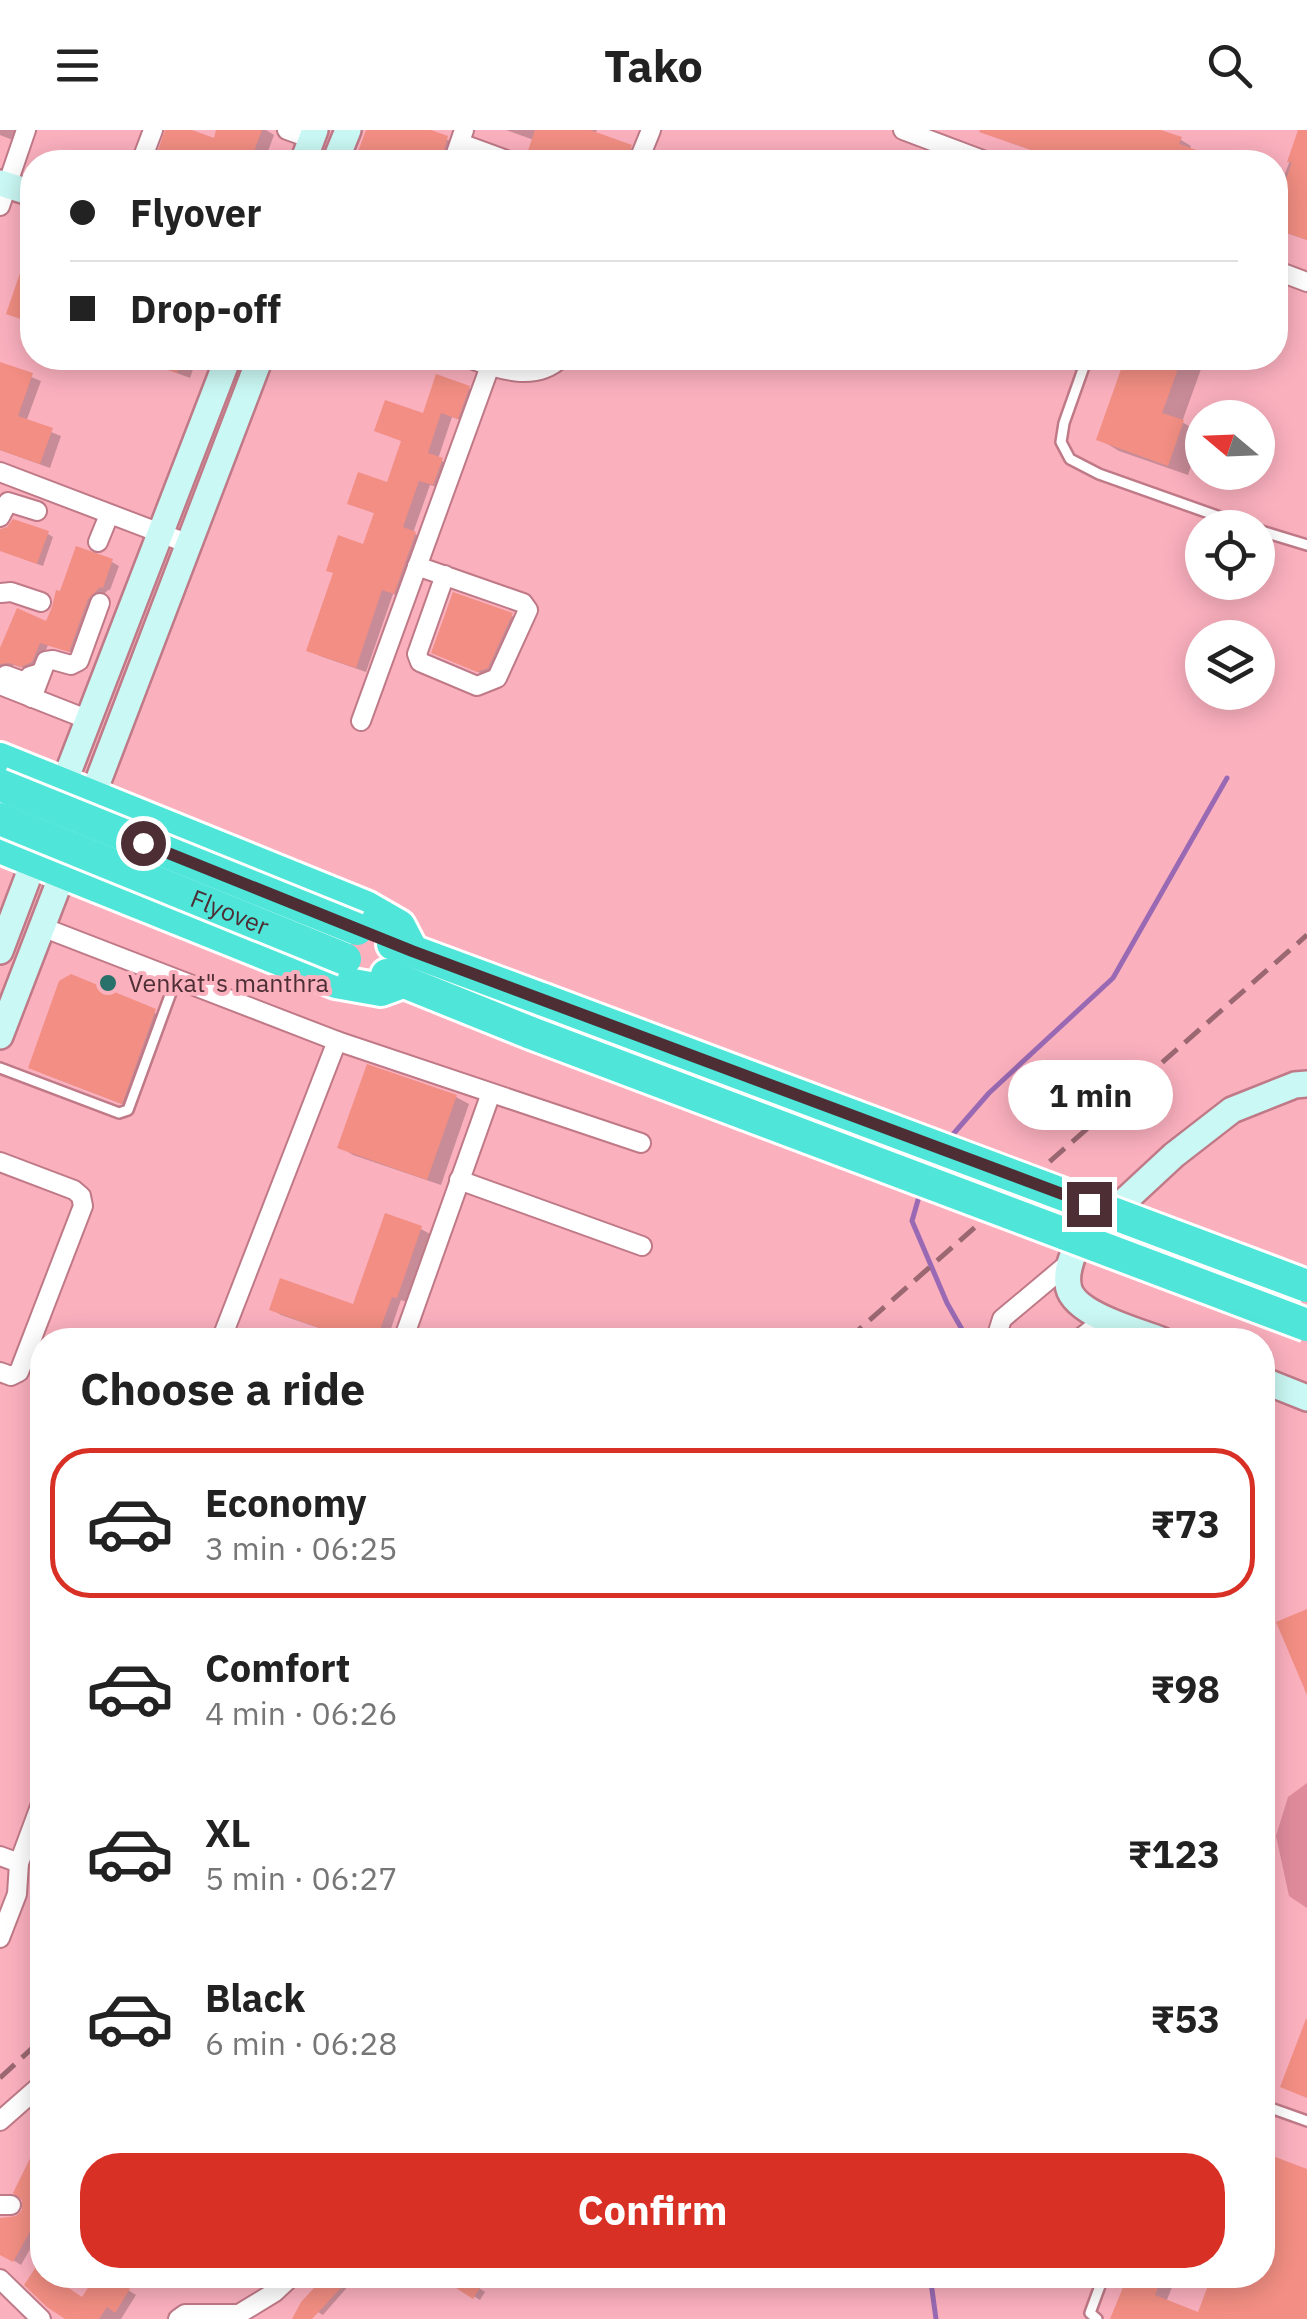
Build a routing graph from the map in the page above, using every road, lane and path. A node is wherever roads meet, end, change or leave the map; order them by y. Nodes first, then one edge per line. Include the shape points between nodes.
1 (26, 130) edge
2 (904, 130) edge
3 (462, 136) edge
4 (489, 150) edge
5 (956, 150) edge
6 (2, 191) edge
7 (223, 370) edge
8 (255, 370) edge
9 (489, 370) edge
10 (512, 370) edge
11 (540, 370) edge
12 (1084, 370) edge
13 (0, 472) edge
14 (37, 510) dead end
15 (1201, 510) edge
16 (109, 515) junction
17 (0, 517) edge
18 (160, 532) junction
19 (1275, 536) edge
20 (98, 542) dead end
21 (189, 544) junction
22 (1307, 546) edge
23 (418, 566) junction
24 (446, 575) junction
25 (0, 594) edge
26 (41, 602) dead end
27 (100, 602) dead end
28 (40, 674) junction
29 (3, 680) edge
30 (32, 698) junction
31 (89, 720) junction
32 (361, 721) dead end
33 (0, 759) edge
34 (0, 786) edge
35 (78, 790) junction
36 (0, 819) edge
37 (0, 847) edge
38 (49, 866) junction
39 (6, 914) edge
40 (42, 927) junction
41 (351, 944) junction
42 (0, 950) edge
43 (408, 966) junction
44 (176, 979) junction
45 (0, 1036) edge
46 (336, 1041) junction
47 (0, 1068) edge
48 (1307, 1084) edge
49 (491, 1093) junction
50 (641, 1143) dead end
51 (0, 1162) edge
52 (459, 1180) junction
53 (642, 1246) dead end
54 (1070, 1262) junction
55 (1307, 1286) edge
56 (1106, 1318) junction
57 (1307, 1325) edge
58 (36, 1328) edge
59 (226, 1328) edge
60 (407, 1328) edge
61 (1000, 1328) edge
62 (1093, 1328) edge
63 (1131, 1328) edge
64 (30, 1343) edge
65 (0, 1372) edge
66 (1275, 1385) edge
67 (1307, 1398) edge
68 (30, 1832) edge
69 (0, 1856) edge
70 (18, 1863) junction
71 (0, 1938) edge
72 (30, 2094) edge
73 (1275, 2110) edge
74 (0, 2120) edge
75 (1307, 2121) edge
76 (0, 2279) edge
77 (279, 2288) edge
78 (1099, 2288) edge
79 (42, 2319) edge
80 (178, 2319) edge
81 (1097, 2319) edge

1 - 6 street
2 - 5 street
3 - 4 street
7 - 18 main road
8 - 21 main road
9 - 23 street
10 - 11 street
12 - 15 lane via 1061,442 1070,459
13 - 16 street
14 - 17 street via 8,502
16 - 18 street
16 - 20 street
18 - 21 street
18 - 31 main road
19 - 22 lane
21 - 35 main road
23 - 24 street
23 - 32 street
24 - 24 street via 528,610 497,678 477,686 420,662 417,654
25 - 26 street
27 - 28 street via 78,661 46,661
28 - 29 street via 25,682
28 - 30 street
29 - 30 street
30 - 31 street
31 - 35 main road
33 - 35 highway
34 - 41 highway, Flyover, bridge
35 - 38 main road
35 - 43 highway via 366,907 399,926
36 - 41 highway, Flyover, bridge
37 - 38 highway
38 - 39 main road
38 - 40 main road
38 - 43 highway via 336,982 382,990
39 - 40 main road
39 - 42 main road
40 - 44 street
40 - 45 main road
41 - 43 highway, Flyover
43 - 55 highway, bridge via 544,1000
43 - 57 highway, bridge via 531,1033
44 - 46 street
44 - 47 lane via 128,1110 119,1113
46 - 49 street
46 - 59 street
48 - 54 main road via 1232,1110 1078,1245
49 - 50 street
49 - 52 street
51 - 58 street via 81,1196 83,1206
52 - 53 street
52 - 60 street
54 - 56 main road via 1074,1302
54 - 61 street via 1002,1319
56 - 62 street
56 - 63 main road
64 - 65 street via 19,1372
66 - 67 main road
68 - 70 street
69 - 70 street
70 - 71 street via 17,1894
72 - 74 street
73 - 75 lane
76 - 79 street
77 - 80 street via 238,2314
78 - 81 lane via 1090,2314

